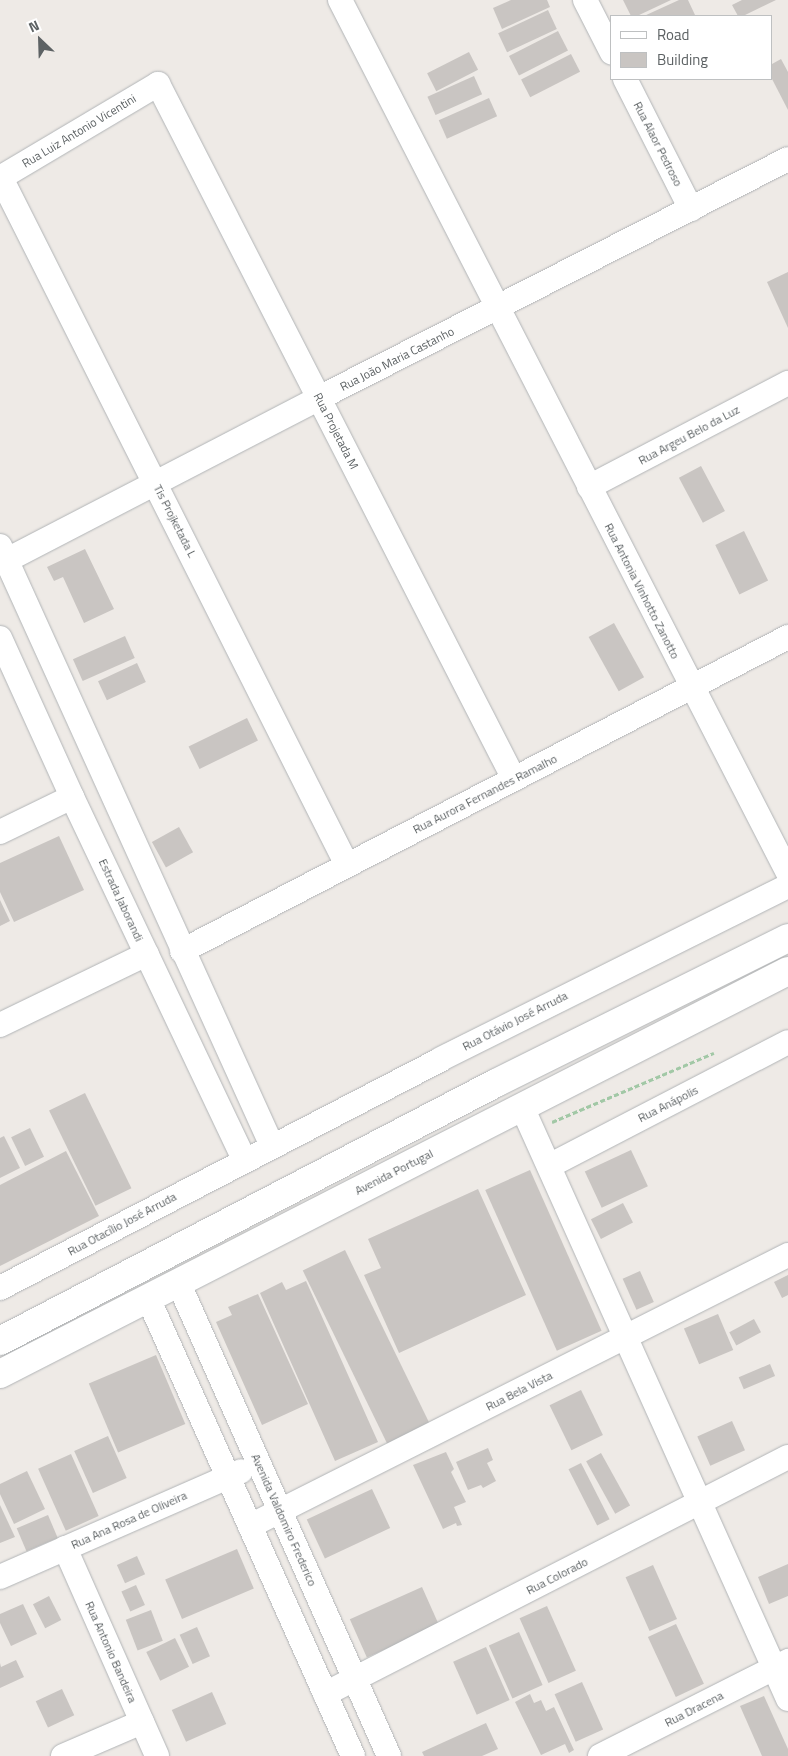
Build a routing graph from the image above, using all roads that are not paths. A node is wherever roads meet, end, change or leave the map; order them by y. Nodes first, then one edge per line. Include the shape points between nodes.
1 (340, 0) edge
2 (585, 0) edge
3 (610, 49) edge
4 (626, 80) edge
5 (158, 84) joint
6 (788, 159) edge
7 (0, 178) edge
8 (691, 209) junction
9 (497, 309) junction
10 (788, 383) edge
11 (319, 398) junction
12 (157, 483) junction
13 (589, 487) junction
14 (3, 553) edge
15 (788, 637) edge
16 (0, 640) edge
17 (692, 686) junction
18 (514, 779) junction
19 (72, 797) junction
20 (0, 832) edge
21 (347, 865) junction
22 (788, 873) edge
23 (788, 886) edge
24 (788, 938) edge
25 (182, 950) junction
26 (146, 954) junction
27 (788, 971) edge
28 (0, 1025) edge
29 (788, 1042) edge
30 (528, 1119) junction
31 (272, 1146) junction
32 (244, 1159) junction
33 (549, 1166) junction
34 (788, 1255) edge
35 (179, 1284) junction
36 (0, 1288) edge
37 (148, 1298) junction
38 (626, 1338) junction
39 (0, 1341) edge
40 (0, 1374) edge
41 (788, 1457) edge
42 (258, 1463) junction
43 (228, 1477) junction
44 (700, 1502) junction
45 (280, 1511) junction
46 (250, 1526) junction
47 (65, 1548) junction
48 (0, 1577) edge
49 (781, 1664) edge
50 (355, 1679) junction
51 (325, 1694) junction
52 (788, 1699) edge
53 (142, 1722) junction
54 (63, 1756) edge
55 (157, 1756) edge
56 (353, 1756) edge
57 (389, 1756) edge
58 (600, 1756) edge

1 - 9 street, Rua Antonia Vinhotto Zanotto
2 - 3 street
4 - 8 street, Rua Alaor Pedroso
5 - 7 street, Rua Luiz Antonio Vicentini
5 - 11 street, Rua Projetada M
6 - 8 street, Rua João Maria Castanho
7 - 12 street, Tis Projketada L
8 - 9 street, Rua João Maria Castanho
9 - 11 street, Rua João Maria Castanho
9 - 13 street, Rua Antonia Vinhotto Zanotto
10 - 13 street, Rua Argeu Belo da Luz
11 - 12 street, Rua João Maria Castanho
11 - 18 street, Rua Projetada M
12 - 14 street, Rua João Maria Castanho
12 - 21 street, Tis Projketada L
13 - 17 street, Rua Antonia Vinhotto Zanotto
14 - 25 street
15 - 17 street, Rua Aurora Fernandes Ramalho
16 - 19 street, Estrada Jaborandi
17 - 18 street, Rua Aurora Fernandes Ramalho
17 - 22 street, Rua Antonia Vinhotto Zanotto
18 - 21 street, Rua Aurora Fernandes Ramalho
19 - 20 street
19 - 26 street, Estrada Jaborandi
21 - 25 street, Rua Aurora Fernandes Ramalho
23 - 31 street, Rua Otávio José Arruda
24 - 39 main road via 488,1087
25 - 31 street
26 - 28 street
26 - 32 street, Estrada Jaborandi
27 - 30 main road, Avenida Portugal
29 - 33 street, Rua Anápolis
30 - 33 street
30 - 35 main road, Avenida Portugal
31 - 32 street, Rua Otávio José Arruda
32 - 36 street, Rua Otacílio José Arruda
33 - 38 street
34 - 38 street, Rua Bela Vista
35 - 37 main road, Avenida Portugal
35 - 42 street, Avenida Valdomiro Frederico
37 - 40 main road, Avenida Portugal
37 - 43 street
38 - 44 street
38 - 45 street, Rua Bela Vista
41 - 44 street, Rua Colorado
42 - 43 street, Rua Ana Rosa de Oliveira
42 - 45 street, Avenida Valdomiro Frederico
43 - 46 street
43 - 47 street, Rua Ana Rosa de Oliveira
44 - 49 street
44 - 50 street, Rua Colorado
45 - 46 street, Rua Bela Vista
45 - 50 street, Avenida Valdomiro Frederico
46 - 51 street
47 - 48 street, Rua Ana Rosa de Oliveira
47 - 53 street, Rua Antonio Bandeira
49 - 52 street
49 - 58 street, Rua Dracena
50 - 51 street, Rua Colorado
50 - 57 street, Avenida Valdomiro Frederico
51 - 56 street
53 - 54 street
53 - 55 street, Rua Antonio Bandeira

